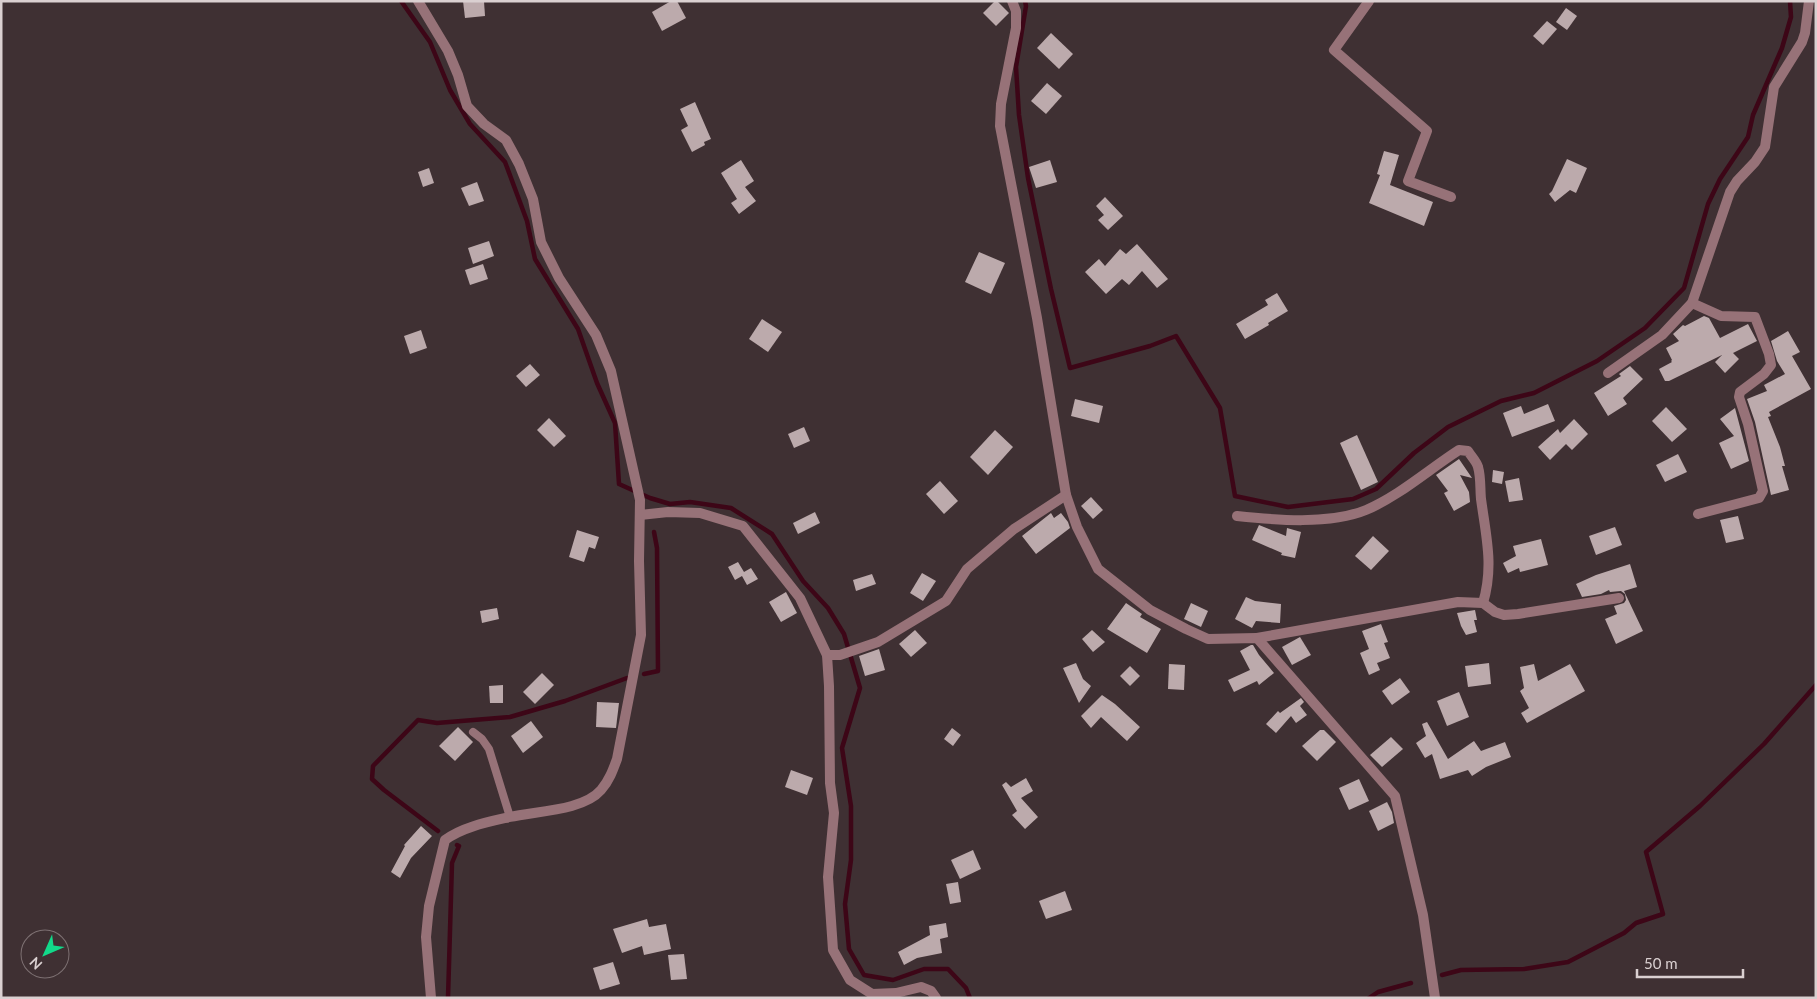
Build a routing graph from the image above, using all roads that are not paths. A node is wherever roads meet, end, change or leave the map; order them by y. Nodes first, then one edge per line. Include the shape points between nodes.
1 (418, 1) edge
2 (1012, 1) edge
3 (1369, 1) edge
4 (1809, 1) edge
5 (1451, 197) dead end
6 (1692, 304) junction
7 (1608, 373) dead end
8 (1066, 495) junction
9 (1698, 514) dead end
10 (640, 515) junction
11 (1237, 516) dead end
12 (1619, 598) dead end
13 (1483, 603) junction
14 (1257, 638) junction
15 (827, 655) junction
16 (473, 732) dead end
17 (510, 817) junction
18 (431, 998) edge
19 (936, 998) edge
20 (1435, 998) edge

1 - 10 street via 448,51 467,106 506,140 519,164 533,199 542,242 559,278 596,335 610,371 635,476
2 - 8 street via 1016,28 1001,104 1000,126 1037,318
3 - 5 street via 1334,50 1427,131 1408,181
4 - 6 street via 1802,42 1774,87 1765,147 1730,192
6 - 7 street via 1662,335
6 - 9 street via 1721,316 1755,317 1771,365 1740,392 1739,398 1764,491 1759,498
8 - 14 street via 1098,569 1150,610 1208,639
8 - 15 street via 1014,529 967,570 946,601 878,642 840,655
10 - 15 street via 700,513 743,526 800,598
10 - 17 street via 641,635 617,759 610,776 600,791 584,801
11 - 13 street via 1276,520 1338,518 1366,510 1459,450 1468,451 1478,466 1487,534 1490,570
12 - 13 street via 1504,615
13 - 14 street via 1458,602
14 - 20 street via 1395,796 1423,915
15 - 19 street via 830,783 834,814 828,877 832,950 850,980 872,994 921,987 931,990
16 - 17 lane via 489,748
17 - 18 street via 455,832 445,840 428,914 426,937

